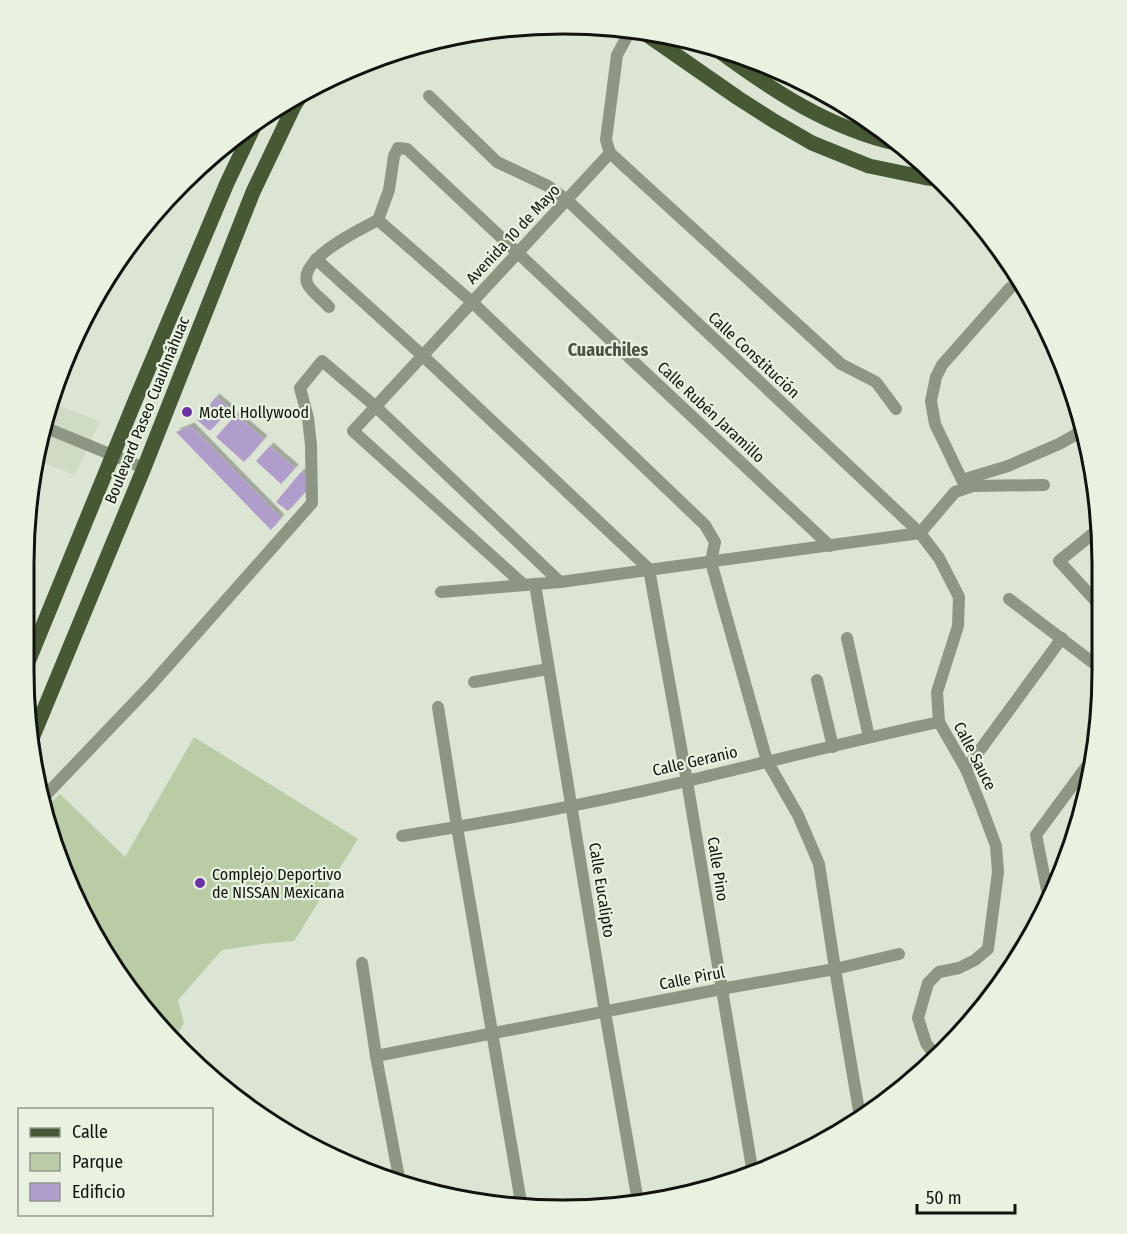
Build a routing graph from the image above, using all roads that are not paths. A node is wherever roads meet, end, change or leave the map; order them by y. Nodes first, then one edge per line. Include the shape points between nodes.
1 (626, 38) edge
2 (660, 44) edge
3 (740, 65) edge
4 (429, 96) dead end
5 (292, 109) edge
6 (248, 139) edge
7 (878, 139) edge
8 (610, 153) junction
9 (925, 178) edge
10 (567, 200) junction
11 (378, 220) junction
12 (518, 253) junction
13 (316, 259) junction
14 (1010, 288) dead end
15 (472, 302) junction
16 (329, 307) dead end
17 (423, 356) junction
18 (375, 406) junction
19 (896, 409) dead end
20 (52, 430) edge
21 (1076, 434) edge
22 (112, 456) junction
23 (144, 468) junction
24 (1044, 485) dead end
25 (920, 533) junction
26 (1091, 535) edge
27 (830, 546) junction
28 (711, 562) junction
29 (649, 569) junction
30 (560, 582) junction
31 (529, 585) junction
32 (441, 592) dead end
33 (1092, 597) edge
34 (1009, 599) dead end
35 (846, 638) dead end
36 (1062, 638) junction
37 (34, 647) edge
38 (1092, 657) edge
39 (548, 669) junction
40 (817, 680) dead end
41 (474, 682) dead end
42 (438, 707) dead end
43 (939, 722) junction
44 (38, 725) edge
45 (869, 737) junction
46 (833, 747) junction
47 (767, 761) junction
48 (966, 769) junction
49 (1082, 772) edge
50 (687, 781) junction
51 (49, 791) edge
52 (572, 806) junction
53 (457, 828) junction
54 (402, 836) dead end
55 (1046, 886) edge
56 (899, 954) dead end
57 (362, 963) dead end
58 (835, 969) junction
59 (721, 989) junction
60 (605, 1012) junction
61 (492, 1034) junction
62 (932, 1051) edge
63 (376, 1056) junction
64 (859, 1109) edge
65 (751, 1164) edge
66 (398, 1172) edge
67 (637, 1194) edge
68 (520, 1197) edge

1 - 8 street via 617,55 606,140
2 - 9 main road via 812,143 869,166
3 - 7 main road via 829,121
4 - 10 street, Calle Constitución via 497,162 548,186
5 - 23 main road, Boulevard Paseo Cuauhnáhuac via 254,192
6 - 22 main road, Boulevard Paseo Cuauhnáhuac
8 - 10 street, Avenida 10 de Mayo
8 - 19 street via 841,364 876,382
10 - 12 street, Avenida 10 de Mayo
10 - 25 street, Calle Constitución
11 - 12 street, Calle Rubén Jaramillo via 389,190 394,156 398,148 407,149
11 - 13 street
11 - 15 street
12 - 15 street, Avenida 10 de Mayo
12 - 27 street, Calle Rubén Jaramillo
13 - 16 street via 306,279
13 - 17 street
14 - 21 street via 942,365 932,400 935,424 962,480 1008,466
15 - 17 street, Avenida 10 de Mayo
15 - 28 street via 705,525 715,542
17 - 18 street, Avenida 10 de Mayo
17 - 29 street
18 - 30 street
18 - 31 street, Avenida 10 de Mayo via 353,431
18 - 51 street via 322,361 300,388 311,445 312,503 150,686
20 - 22 street
22 - 23 street
22 - 37 main road, Boulevard Paseo Cuauhnáhuac
23 - 44 main road, Boulevard Paseo Cuauhnáhuac
24 - 25 street via 973,486 956,492
25 - 27 street
25 - 43 street, Calle Sauce via 939,558 959,597 958,626 937,692
26 - 33 street via 1059,561
27 - 28 street
28 - 29 street
28 - 47 street
29 - 30 street
29 - 50 street, Calle Pino
30 - 31 street
31 - 32 street
31 - 39 street, Calle Eucalipto
34 - 36 street
35 - 45 street
36 - 38 street
36 - 48 street
39 - 41 street
39 - 52 street, Calle Eucalipto
40 - 46 street
42 - 53 street
43 - 45 street, Calle Geranio
43 - 48 street, Calle Sauce
45 - 46 street, Calle Geranio
46 - 47 street, Calle Geranio
47 - 50 street, Calle Geranio
47 - 58 street via 798,815 819,864
48 - 62 street, Calle Sauce via 996,846 998,873 993,919 988,949 959,968 939,972 928,983 918,1018
49 - 55 street via 1036,836
50 - 52 street, Calle Geranio
50 - 59 street, Calle Pino
52 - 53 street, Calle Geranio
52 - 60 street, Calle Eucalipto
53 - 54 street, Calle Geranio
53 - 61 street
56 - 58 street, Calle Pirul
57 - 63 street
58 - 59 street, Calle Pirul
58 - 64 street
59 - 60 street, Calle Pirul
59 - 65 street, Calle Pino
60 - 61 street, Calle Pirul
60 - 67 street, Calle Eucalipto
61 - 63 street, Calle Pirul
61 - 68 street
63 - 66 street

